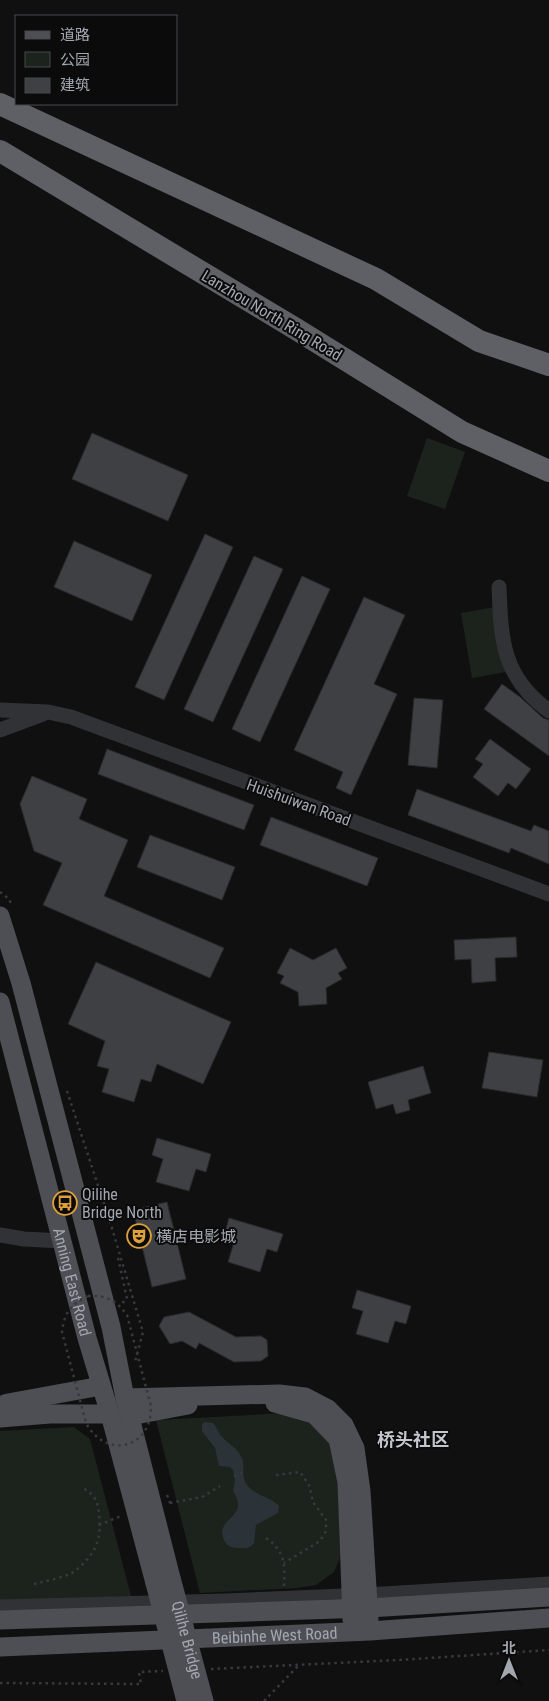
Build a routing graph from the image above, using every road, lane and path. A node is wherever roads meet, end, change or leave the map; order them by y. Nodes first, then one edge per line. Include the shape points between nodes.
1 (0, 104) edge
2 (1, 151) edge
3 (549, 365) edge
4 (549, 471) edge
5 (499, 587) dead end
6 (0, 710) edge
7 (549, 711) edge
8 (48, 712) junction
9 (0, 730) edge
10 (0, 892) edge
11 (549, 894) edge
12 (6, 912) edge
13 (0, 1002) edge
14 (65, 1083) dead end
15 (0, 1235) edge
16 (62, 1241) junction
17 (118, 1258) dead end
18 (120, 1305) junction
19 (133, 1370) dead end
20 (100, 1386) junction
21 (125, 1398) junction
22 (0, 1406) edge
23 (110, 1414) junction
24 (130, 1416) junction
25 (0, 1418) edge
26 (243, 1472) dead end
27 (276, 1474) dead end
28 (234, 1476) dead end
29 (220, 1486) dead end
30 (81, 1488) dead end
31 (170, 1503) dead end
32 (122, 1515) dead end
33 (99, 1525) junction
34 (266, 1538) dead end
35 (284, 1563) junction
36 (163, 1580) junction
37 (34, 1584) dead end
38 (549, 1584) edge
39 (549, 1597) edge
40 (284, 1598) junction
41 (359, 1602) junction
42 (0, 1607) edge
43 (549, 1618) edge
44 (0, 1620) edge
45 (361, 1631) junction
46 (0, 1647) edge
47 (549, 1650) edge
48 (299, 1665) junction
49 (204, 1669) dead end
50 (167, 1671) dead end
51 (0, 1683) edge
52 (186, 1701) edge
53 (204, 1701) edge
54 (264, 1701) edge

1 - 3 highway via 376,279 480,341
2 - 4 highway, Lanzhou North Ring Road via 462,432
5 - 7 street via 504,648 515,676 534,700
6 - 8 street, Huishuiwan Road
8 - 9 street
8 - 11 street, Huishuiwan Road via 71,717
10 - 12 path via 10,899
12 - 21 main road via 21,983 111,1327
13 - 16 main road, Anning East Road
14 - 19 path via 143,1332
15 - 16 street
16 - 20 main road, Anning East Road
17 - 18 path via 127,1299
18 - 18 path, bridge via 127,1315 151,1406 148,1428 141,1437 121,1446 110,1445 91,1433 62,1332 68,1309 88,1296 105,1297
20 - 22 main road
20 - 23 main road, Anning East Road
21 - 24 main road
21 - 41 main road via 278,1394 305,1398 328,1409 344,1425 355,1448 361,1491
23 - 25 main road
23 - 36 main road, Anning East Road
24 - 36 main road
24 - 41 main road via 186,1405 271,1402 314,1414 338,1439 347,1482
26 - 28 path
27 - 35 path via 300,1472 310,1485 313,1502 326,1520 326,1531 320,1542
29 - 31 path via 202,1497
30 - 33 path via 89,1491 95,1500
32 - 33 path
33 - 37 path via 98,1542 74,1573
34 - 35 path via 275,1544
35 - 40 path
36 - 52 main road, Qilihe Bridge, bridge
36 - 53 main road, Qilihe Bridge, bridge
38 - 41 street
39 - 41 main road, Beibinhe West Road
40 - 41 street
40 - 42 street
41 - 44 main road, Beibinhe West Road
41 - 45 main road
43 - 45 main road, Beibinhe West Road
45 - 46 main road, Beibinhe West Road
47 - 48 path
48 - 49 path
48 - 54 path
50 - 51 path via 139,1672 141,1684

